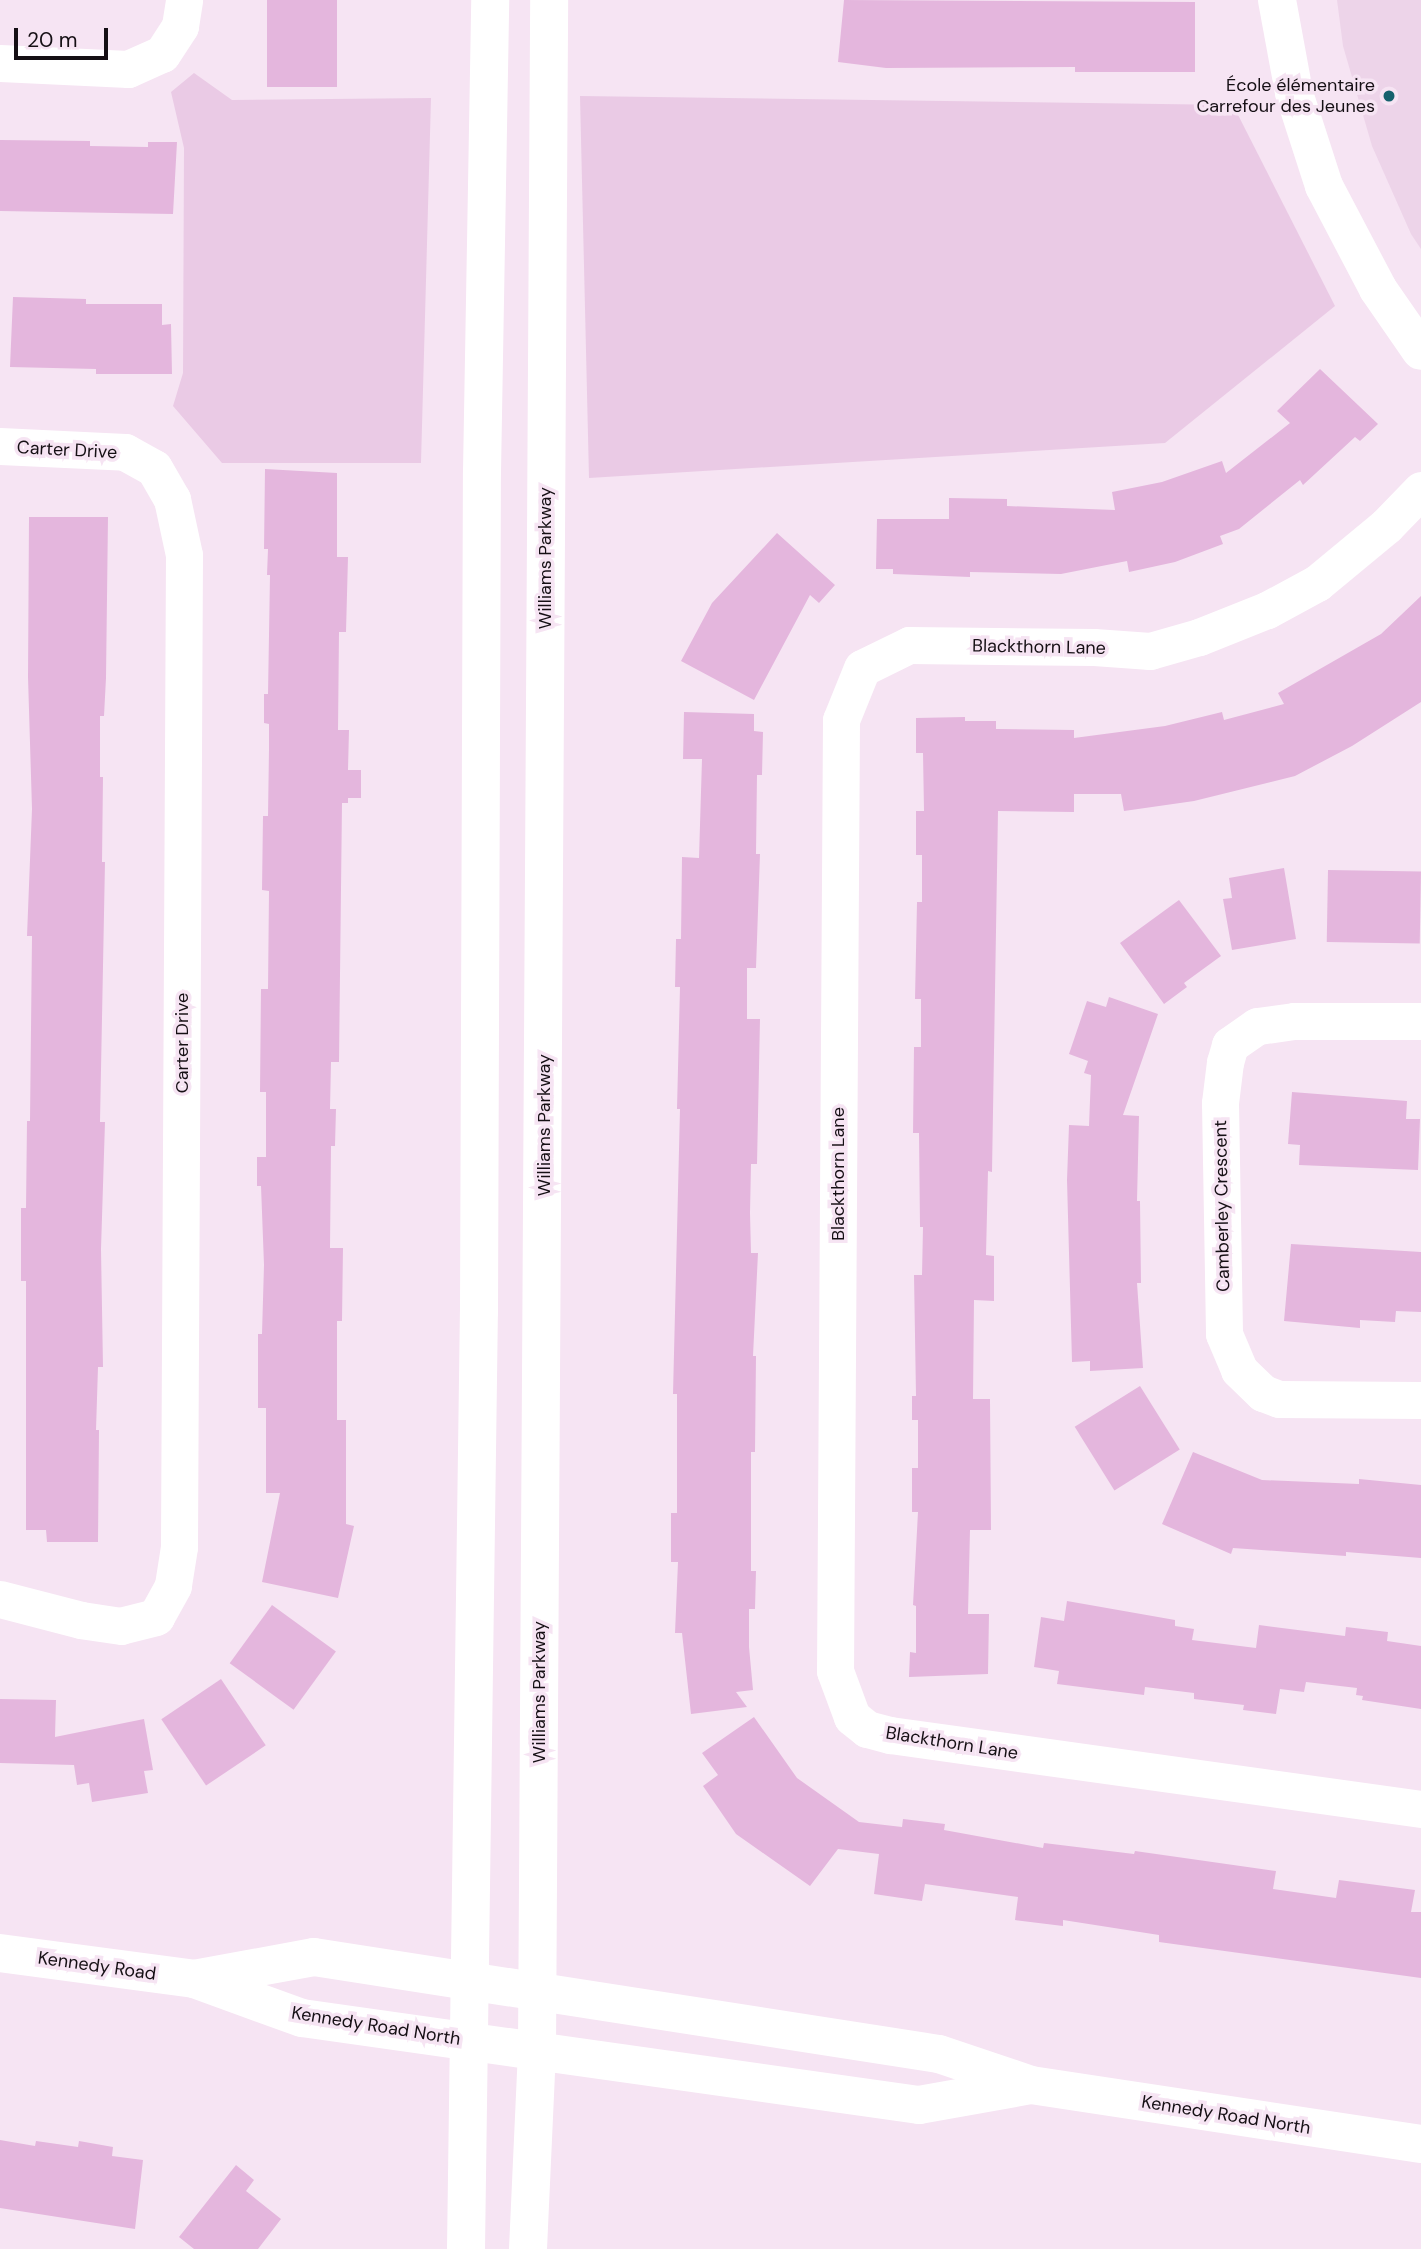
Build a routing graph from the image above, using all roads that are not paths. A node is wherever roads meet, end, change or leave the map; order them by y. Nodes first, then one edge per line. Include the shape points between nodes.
1 (184, 0) edge
2 (490, 0) edge
3 (549, 0) edge
4 (1278, 0) edge
5 (0, 63) edge
6 (1421, 351) edge
7 (0, 446) edge
8 (1421, 490) edge
9 (1421, 1021) edge
10 (1421, 1401) edge
11 (0, 1599) edge
12 (1421, 1809) edge
13 (0, 1953) edge
14 (194, 1979) junction
15 (470, 1981) junction
16 (537, 1992) junction
17 (470, 2042) junction
18 (537, 2051) junction
19 (1031, 2085) junction
20 (1421, 2144) edge
21 (466, 2249) edge
22 (528, 2249) edge

1 - 5 street via 180,26 162,54 128,69
2 - 15 main road
3 - 16 main road, Williams Parkway
4 - 6 main road via 1294,93 1324,186 1378,289
7 - 11 street, Carter Drive via 125,453 154,468 172,499 184,555 179,1547 173,1586 156,1617 121,1626
8 - 12 street, Blackthorn Lane via 1386,526 1317,583 1267,610 1199,637 1150,651 909,645 873,660 857,678 841,720 835,1671 852,1717 867,1729 890,1735
9 - 10 street, Camberley Crescent via 1294,1021 1256,1026 1230,1045 1220,1104 1224,1334 1239,1370 1263,1393 1279,1399
13 - 14 main road, Kennedy Road
14 - 15 main road, Kennedy Road North via 314,1957
14 - 17 main road, Kennedy Road North via 302,2018
15 - 16 main road, Kennedy Road North
15 - 17 main road
16 - 18 main road, Williams Parkway
16 - 19 main road, Kennedy Road North via 939,2054
17 - 18 main road, Kennedy Road North
17 - 21 main road
18 - 19 main road, Kennedy Road North via 919,2105
18 - 22 main road, Williams Parkway
19 - 20 main road, Kennedy Road North

